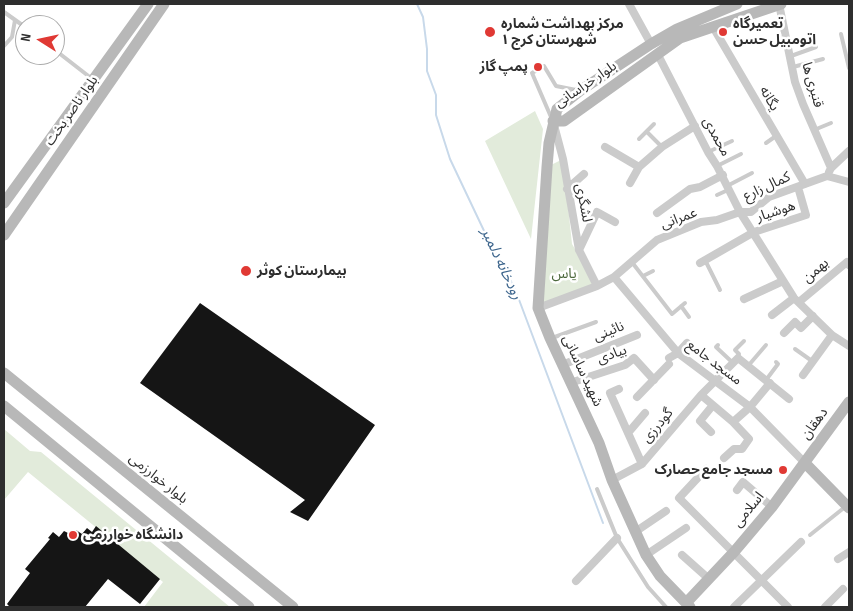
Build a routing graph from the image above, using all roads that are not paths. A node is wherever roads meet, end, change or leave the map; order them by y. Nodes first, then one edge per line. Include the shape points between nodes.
1 (148, 4) edge
2 (164, 4) edge
3 (629, 4) edge
4 (737, 4) edge
5 (780, 4) edge
6 (4, 12) edge
7 (15, 20) joint
8 (713, 27) junction
9 (841, 34) dead end
10 (4, 46) edge
11 (816, 47) dead end
12 (654, 48) junction
13 (790, 56) junction
14 (848, 57) edge
15 (65, 58) edge
16 (823, 58) dead end
17 (793, 67) junction
18 (849, 68) edge
19 (91, 78) dead end
20 (581, 90) junction
21 (553, 121) junction
22 (831, 123) dead end
23 (654, 124) dead end
24 (695, 126) junction
25 (814, 130) junction
26 (647, 132) junction
27 (776, 136) junction
28 (640, 139) dead end
29 (732, 141) dead end
30 (766, 143) dead end
31 (605, 147) dead end
32 (662, 147) junction
33 (849, 151) edge
34 (708, 152) junction
35 (741, 154) dead end
36 (718, 166) junction
37 (639, 167) junction
38 (831, 168) junction
39 (752, 173) dead end
40 (584, 174) dead end
41 (723, 176) junction
42 (827, 176) junction
43 (849, 182) edge
44 (630, 183) dead end
45 (801, 185) junction
46 (728, 188) junction
47 (567, 190) junction
48 (717, 195) dead end
49 (4, 203) edge
50 (740, 212) junction
51 (657, 213) dead end
52 (615, 222) dead end
53 (754, 232) junction
54 (4, 235) edge
55 (579, 250) junction
56 (631, 261) junction
57 (703, 262) joint
58 (849, 265) edge
59 (653, 270) dead end
60 (643, 276) junction
61 (614, 277) junction
62 (783, 281) junction
63 (597, 286) junction
64 (720, 290) dead end
65 (744, 300) dead end
66 (797, 300) junction
67 (538, 308) junction
68 (772, 315) dead end
69 (813, 316) junction
70 (689, 317) dead end
71 (596, 322) dead end
72 (784, 332) dead end
73 (637, 335) dead end
74 (832, 335) junction
75 (550, 338) junction
76 (744, 340) dead end
77 (687, 343) dead end
78 (718, 345) dead end
79 (766, 345) dead end
80 (849, 346) edge
81 (795, 349) dead end
82 (678, 352) junction
83 (735, 360) junction
84 (812, 361) junction
85 (776, 362) dead end
86 (562, 365) junction
87 (748, 366) junction
88 (4, 373) edge
89 (803, 375) dead end
90 (654, 380) junction
91 (716, 380) junction
92 (570, 382) junction
93 (768, 382) junction
94 (619, 389) dead end
95 (701, 395) junction
96 (636, 397) dead end
97 (789, 399) dead end
98 (849, 402) edge
99 (713, 404) junction
100 (4, 406) edge
101 (750, 407) junction
102 (677, 410) dead end
103 (644, 413) dead end
104 (683, 416) junction
105 (733, 422) junction
106 (711, 432) dead end
107 (628, 434) junction
108 (724, 458) dead end
109 (805, 463) junction
110 (642, 464) junction
111 (706, 468) dead end
112 (612, 480) junction
113 (597, 490) dead end
114 (737, 490) dead end
115 (772, 507) junction
116 (848, 507) edge
117 (666, 511) dead end
118 (686, 528) dead end
119 (635, 532) junction
120 (810, 535) dead end
121 (617, 538) junction
122 (801, 542) dead end
123 (734, 552) junction
124 (849, 552) edge
125 (646, 555) junction
126 (685, 555) dead end
127 (838, 560) dead end
128 (709, 579) junction
129 (576, 581) dead end
130 (761, 581) junction
131 (843, 589) dead end
132 (688, 605) edge
133 (249, 607) edge
134 (293, 607) edge
135 (666, 607) edge
136 (734, 607) edge
137 (788, 607) edge
138 (825, 607) edge

1 - 49 street, بلوار ناصر بخت
2 - 54 street, بلوار ناصر بخت
3 - 12 street, محمدی
4 - 12 street, بلوار خراسانی via 677,29
5 - 8 street, بلوار خراسانی
5 - 13 street, قنبری ها
6 - 7 lane
7 - 10 lane via 12,37
8 - 12 street, بلوار خراسانی
8 - 27 street, یگانه
9 - 14 lane
11 - 13 lane
12 - 20 street, بلوار خراسانی
12 - 21 street, بلوار خراسانی via 564,121
12 - 24 street, محمدی
13 - 17 street, قنبری ها
14 - 18 lane
15 - 19 lane
16 - 17 lane
17 - 25 street, قنبری ها via 800,97
20 - 21 street, بلوار خراسانی via 557,109
20 - 21 lane via 556,86 544,66 532,73
21 - 47 street, لشگری
21 - 67 street, شهید ساسانی
22 - 25 lane
23 - 26 lane
24 - 32 street
24 - 34 street, محمدی
25 - 38 street, قنبری ها
26 - 28 lane
26 - 32 lane
27 - 30 lane
27 - 45 street, یگانه
29 - 34 lane
31 - 37 street
32 - 37 street
33 - 38 street
34 - 36 street, محمدی
35 - 36 lane
36 - 41 street, محمدی
37 - 44 street
38 - 42 street
39 - 46 lane
40 - 47 street
41 - 46 street, محمدی
41 - 51 street via 690,189
42 - 43 street
42 - 45 street, کمال زارع
45 - 50 street, کمال زارع via 769,198 751,212
45 - 53 street, هوشیار via 806,215
46 - 48 lane
46 - 50 street, محمدی
47 - 55 street, لشگری
50 - 53 street, محمدی
50 - 56 street, عمرانی via 701,222 658,240
52 - 55 street via 597,212
53 - 57 street
53 - 62 street, محمدی
55 - 63 street, لشگری
56 - 60 lane
56 - 61 street, عمرانی
57 - 64 lane
58 - 66 street, بهمن via 846,262
59 - 60 lane
60 - 70 lane via 672,314 683,305
61 - 63 street, عمرانی
61 - 82 street, مسجد جامع
62 - 65 street
62 - 66 street, محمدی
63 - 67 street, عمرانی
66 - 68 street
66 - 69 street, محمدی
67 - 75 street, شهید ساسانی
69 - 72 street via 802,328 795,322
69 - 74 street, محمدی
71 - 75 lane
73 - 86 street, نائینی
74 - 80 street, محمدی
74 - 84 street
75 - 86 street, شهید ساسانی
76 - 83 lane via 735,350 738,354
77 - 82 street
78 - 83 lane via 716,348
79 - 87 lane
81 - 84 lane
82 - 90 street
82 - 91 street, مسجد جامع
83 - 87 street
83 - 91 street, گودرزی
84 - 89 street
85 - 93 lane via 778,364
86 - 92 street, شهید ساسانی
87 - 93 street
88 - 134 street, بلوار خوارزمی
90 - 92 street, بیادی via 634,358
90 - 96 street
91 - 95 street, گودرزی
91 - 101 street, مسجد جامع
92 - 112 street, شهید ساسانی
93 - 97 street
93 - 101 street
94 - 107 street via 610,393
95 - 99 street
95 - 104 street, گودرزی
98 - 109 street, دهقان
99 - 105 street
99 - 106 street via 700,421
100 - 133 street
101 - 105 street
101 - 109 street, مسجد جامع
102 - 104 street
103 - 107 street
104 - 110 street, گودرزی
105 - 108 street via 749,439 742,449 734,449
107 - 110 street
109 - 115 street, اسلامی
109 - 116 street
110 - 112 street, گودرزی
111 - 123 street, اسلامی via 679,498
112 - 119 street, شهید ساسانی
113 - 121 lane
114 - 115 street via 743,482
115 - 123 street, اسلامی
116 - 120 lane
117 - 119 street
118 - 125 street
119 - 125 street, شهید ساسانی
121 - 129 street
121 - 135 lane via 648,587
122 - 130 street
123 - 128 street, اسلامی
123 - 130 street
124 - 127 street
125 - 132 street, شهید ساسانی via 660,576
126 - 128 street
128 - 132 street, اسلامی
130 - 136 street
130 - 137 street
131 - 138 street

